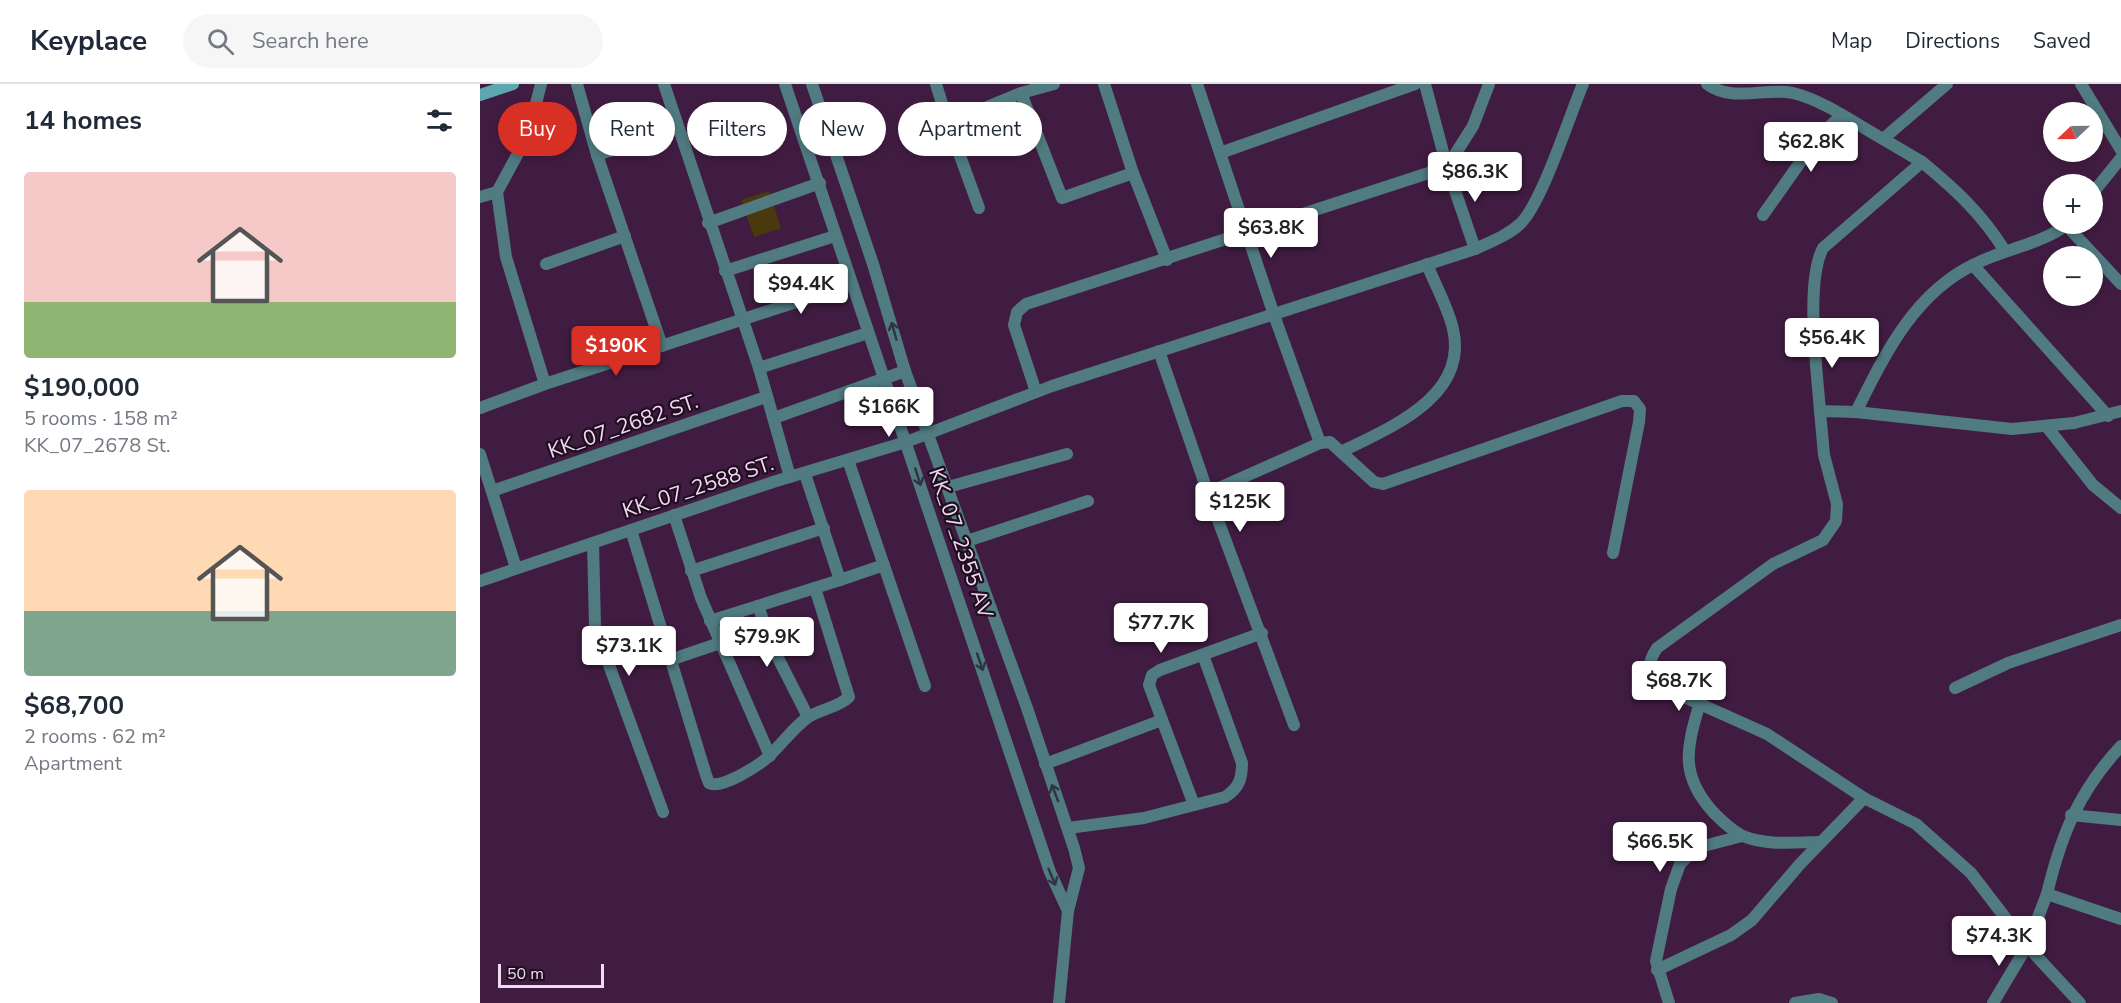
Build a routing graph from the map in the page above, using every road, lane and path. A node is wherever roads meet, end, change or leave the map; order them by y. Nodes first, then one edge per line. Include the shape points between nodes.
1 (513, 84) edge
2 (541, 84) edge
3 (577, 84) edge
4 (664, 84) edge
5 (785, 84) edge
6 (812, 84) edge
7 (936, 84) edge
8 (1054, 84) edge
9 (1104, 84) edge
10 (1197, 84) edge
11 (1415, 84) edge
12 (1425, 84) edge
13 (1489, 84) edge
14 (1582, 84) edge
15 (1707, 84) edge
16 (1947, 84) edge
17 (2081, 84) edge
18 (1021, 93) junction
19 (480, 95) edge
20 (941, 102) edge
21 (999, 102) edge
22 (1842, 116) junction
23 (589, 127) edge
24 (678, 128) junction
25 (675, 129) edge
26 (1883, 139) junction
27 (2121, 150) edge
28 (1220, 153) junction
29 (597, 156) edge
30 (960, 156) edge
31 (2121, 158) edge
32 (1922, 162) junction
33 (1447, 166) junction
34 (1133, 173) junction
35 (2103, 180) edge
36 (820, 183) junction
37 (497, 192) junction
38 (480, 197) edge
39 (979, 208) dead end
40 (1763, 215) dead end
41 (708, 223) junction
42 (1248, 233) junction
43 (2044, 234) edge
44 (2076, 234) edge
45 (835, 236) junction
46 (625, 237) junction
47 (1475, 249) junction
48 (2006, 251) junction
49 (1167, 260) junction
50 (546, 264) dead end
51 (1427, 264) junction
52 (1973, 265) junction
53 (725, 271) junction
54 (851, 284) junction
55 (2121, 284) edge
56 (1274, 315) junction
57 (742, 318) junction
58 (868, 333) junction
59 (662, 346) junction
60 (1159, 351) junction
61 (759, 368) junction
62 (904, 371) junction
63 (882, 379) junction
64 (545, 384) junction
65 (1035, 392) junction
66 (766, 397) junction
67 (480, 408) edge
68 (1820, 411) junction
69 (2121, 411) edge
70 (1856, 412) junction
71 (2108, 416) junction
72 (774, 418) junction
73 (2047, 427) junction
74 (929, 434) junction
75 (906, 442) junction
76 (1320, 443) junction
77 (1341, 452) junction
78 (480, 454) edge
79 (1067, 454) dead end
80 (848, 460) junction
81 (805, 474) junction
82 (790, 477) junction
83 (948, 487) junction
84 (492, 491) junction
85 (1208, 493) junction
86 (1088, 501) dead end
87 (2121, 508) edge
88 (674, 515) junction
89 (824, 528) junction
90 (631, 530) junction
91 (968, 541) junction
92 (593, 543) junction
93 (1613, 553) dead end
94 (884, 565) junction
95 (516, 568) junction
96 (691, 571) junction
97 (840, 579) junction
98 (480, 581) edge
99 (815, 588) junction
100 (759, 606) junction
101 (710, 621) junction
102 (2121, 625) edge
103 (1262, 633) junction
104 (720, 643) junction
105 (1203, 655) junction
106 (670, 660) junction
107 (925, 686) dead end
108 (1955, 688) dead end
109 (1699, 706) junction
110 (808, 717) junction
111 (1162, 720) junction
112 (1294, 725) dead end
113 (2121, 746) edge
114 (770, 756) junction
115 (1045, 764) junction
116 (1864, 798) junction
117 (1194, 805) junction
118 (663, 812) dead end
119 (2072, 815) junction
120 (2121, 820) edge
121 (1068, 828) junction
122 (1742, 836) junction
123 (1821, 842) junction
124 (2047, 894) junction
125 (1068, 911) junction
126 (2121, 919) edge
127 (2027, 946) junction
128 (1657, 970) junction
129 (1059, 1003) edge
130 (1669, 1003) edge
131 (1795, 1003) edge
132 (1832, 1003) edge
133 (1993, 1003) edge
134 (2080, 1003) edge

1 - 19 street
2 - 37 street via 528,135
3 - 23 street
4 - 24 street
5 - 36 street, KK_07_2355 AV
62 -> 6 street, KK_07_2355 AV via 873,264
7 - 20 street
8 - 18 street
9 - 34 street
10 - 28 street
11 - 28 street
12 - 33 street
13 - 33 street via 1473,126
14 - 47 street, KK_07_2588 ST. via 1535,202 1521,223
15 - 22 street via 1741,95 1789,92 1811,98
16 - 26 street
17 - 27 street
18 - 21 street
18 - 34 street via 1062,198
22 - 26 street
22 - 40 street via 1818,137
24 - 25 street
24 - 41 street
26 - 32 street
28 - 42 street
29 - 46 street
30 - 39 street
31 - 35 street
32 - 48 street via 1961,194
32 - 68 street via 1823,248 1819,256 1814,295
33 - 42 street
33 - 47 street
34 - 49 street
36 - 41 street
36 - 45 street, KK_07_2355 AV
37 - 38 street
37 - 64 street via 506,256
41 - 53 street
42 - 49 street
42 - 56 street
43 - 48 street
44 - 55 street
45 - 53 street
45 - 54 street, KK_07_2355 AV
46 - 50 street
46 - 59 street
47 - 51 street, KK_07_2588 ST.
48 - 52 street
49 - 65 street via 1026,304 1017,312 1014,325
51 - 56 street, KK_07_2588 ST.
51 - 77 street via 1453,327 1453,363 1435,395 1406,419
52 - 70 street via 1938,288 1909,317 1886,352
52 - 71 street
53 - 57 street
54 - 57 street
54 - 58 street, KK_07_2355 AV
56 - 60 street, KK_07_2588 ST.
56 - 76 street
57 - 59 street
57 - 61 street
58 - 61 street
58 - 63 street, KK_07_2355 AV
59 - 64 street
60 - 65 street, KK_07_2588 ST.
60 - 85 street
61 - 66 street
62 - 63 street
62 - 74 street, KK_07_2355 AV
63 - 72 street
63 - 75 street, KK_07_2355 AV
64 - 67 street
65 - 74 street, KK_07_2588 ST.
66 - 72 street
66 - 84 street, KK_07_2682 ST.
68 - 70 street
68 - 109 street via 1824,455 1837,504 1836,521 1830,531 1823,540 1773,564 1657,648 1649,660 1653,681
69 - 71 street
70 - 73 street via 2012,429
71 - 73 street
72 - 82 street
73 - 87 street via 2093,485
74 - 75 street, KK_07_2588 ST.
74 - 83 street, KK_07_2355 AV
75 - 80 street, KK_07_2588 ST.
75 -> 125 street, KK_07_2355 AV via 1050,872
76 - 77 street via 1330,442
76 - 85 street
77 - 93 street via 1374,482 1383,484 1622,401 1634,401 1640,409 1639,422
78 - 84 street
79 - 83 street
80 - 81 street, KK_07_2588 ST.
80 - 94 street
81 - 82 street, KK_07_2588 ST.
81 - 89 street
82 - 88 street, KK_07_2588 ST.
83 - 91 street, KK_07_2355 AV
84 - 95 street
85 - 103 street
86 - 91 street
88 - 90 street, KK_07_2588 ST.
88 - 96 street
89 - 96 street
89 - 97 street
90 - 92 street, KK_07_2588 ST.
90 - 106 street
91 - 115 street, KK_07_2355 AV
92 - 95 street, KK_07_2588 ST.
92 - 118 street via 595,627
94 - 97 street
94 - 107 street
95 - 98 street, KK_07_2588 ST.
96 - 101 street
97 - 99 street
99 - 100 street
99 - 110 street via 849,693 846,700
100 - 101 street
100 - 110 street via 774,650
101 - 104 street
102 - 108 street via 2008,663
103 - 105 street
103 - 112 street
104 - 106 street
104 - 114 street
105 - 111 street via 1152,675 1149,685
105 - 117 street via 1242,763 1242,779 1225,796
106 - 114 street via 709,783 723,784
109 - 116 street via 1767,734
109 - 122 street via 1689,742 1688,773 1699,796
110 - 114 street
111 - 115 street
111 - 117 street
113 - 119 street
121 -> 115 street, KK_07_2355 AV
116 - 123 street
116 - 127 street via 1916,824 1971,873
117 - 121 street via 1144,818
119 - 120 street
119 - 124 street via 2057,851
121 - 125 street, KK_07_2355 AV via 1079,868
122 - 123 street via 1767,841
122 - 128 street via 1696,848 1680,864 1662,929
123 - 128 street via 1752,920 1731,935
124 - 126 street
124 - 127 street
125 - 129 street, KK_07_2355 AV
127 - 133 street
127 - 134 street
128 - 130 street
131 - 132 street via 1819,999

